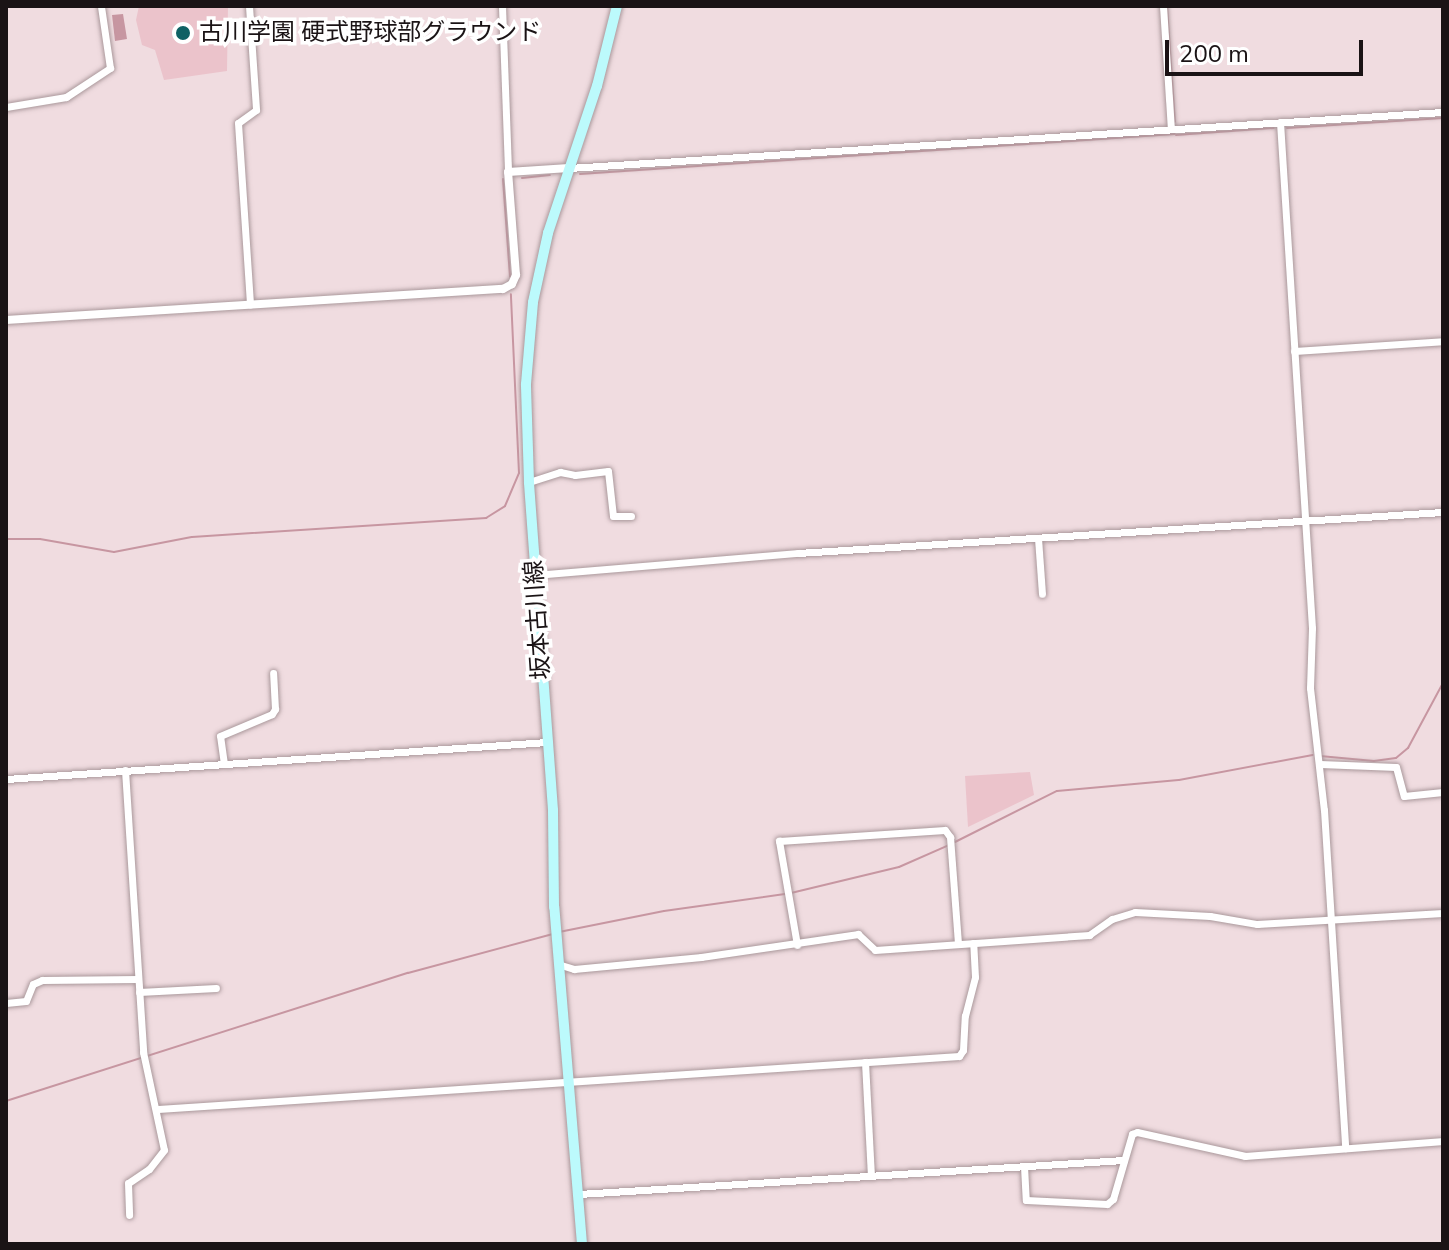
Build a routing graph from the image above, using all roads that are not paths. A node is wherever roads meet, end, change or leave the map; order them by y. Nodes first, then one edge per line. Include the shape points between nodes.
1 (101, 6) edge
2 (249, 6) edge
3 (502, 6) edge
4 (617, 6) edge
5 (1163, 6) edge
6 (6, 107) edge
7 (1443, 112) edge
8 (1280, 122) junction
9 (1171, 129) junction
10 (569, 168) junction
11 (508, 172) junction
12 (250, 305) junction
13 (6, 320) edge
14 (1443, 341) edge
15 (1294, 351) junction
16 (529, 482) junction
17 (1443, 512) edge
18 (631, 516) dead end
19 (1305, 520) junction
20 (1038, 538) junction
21 (535, 575) junction
22 (1042, 594) dead end
23 (273, 673) dead end
24 (547, 742) junction
25 (1319, 757) junction
26 (224, 764) junction
27 (125, 770) junction
28 (6, 779) edge
29 (1443, 792) edge
30 (1443, 913) edge
31 (1331, 921) junction
32 (973, 943) junction
33 (958, 944) junction
34 (797, 945) junction
35 (561, 965) junction
36 (138, 979) junction
37 (216, 988) dead end
38 (139, 992) junction
39 (6, 1003) edge
40 (865, 1062) junction
41 (570, 1082) junction
42 (158, 1109) junction
43 (1443, 1141) edge
44 (1345, 1148) junction
45 (1124, 1160) junction
46 (1024, 1166) junction
47 (871, 1176) junction
48 (579, 1194) junction
49 (129, 1215) dead end
50 (582, 1244) edge

1 - 6 street via 110,68 66,97
2 - 12 street via 256,110 238,123
3 - 11 street
4 - 10 main road, 坂本古川線
5 - 9 street
7 - 8 street
8 - 9 street
8 - 15 street
9 - 10 street
10 - 11 street
10 - 16 main road, 坂本古川線 via 548,233 530,325 525,409
11 - 12 street via 516,275 508,287
12 - 13 street
14 - 15 street
15 - 19 street
16 - 18 street via 560,472 608,471 613,517
16 - 21 main road, 坂本古川線
17 - 19 street
19 - 20 street
19 - 25 street via 1310,688
20 - 21 street
20 - 22 street
21 - 24 main road, 坂本古川線
23 - 26 street via 275,709 220,736
24 - 26 street
24 - 35 main road, 坂本古川線
25 - 29 street via 1396,767 1404,796
25 - 31 street
26 - 27 street
27 - 28 street
27 - 36 street
30 - 31 street
31 - 32 street via 1257,924 1135,912 1112,919 1089,935
31 - 44 street
32 - 33 street
32 - 40 street via 975,977 962,1053
33 - 34 street via 875,950 858,934
33 - 34 street via 950,837 945,830 779,841
34 - 35 street via 574,969
35 - 41 main road, 坂本古川線
36 - 38 street
36 - 39 street via 42,980 33,984 26,1001
37 - 38 street
38 - 42 street via 143,1052
40 - 41 street
40 - 47 street
41 - 42 street
41 - 48 main road, 坂本古川線
42 - 49 street via 164,1150 128,1183
43 - 44 street
44 - 45 street via 1245,1156 1137,1132
45 - 46 street
45 - 46 street via 1107,1204 1026,1200
46 - 47 street
47 - 48 street
48 - 50 main road, 坂本古川線

